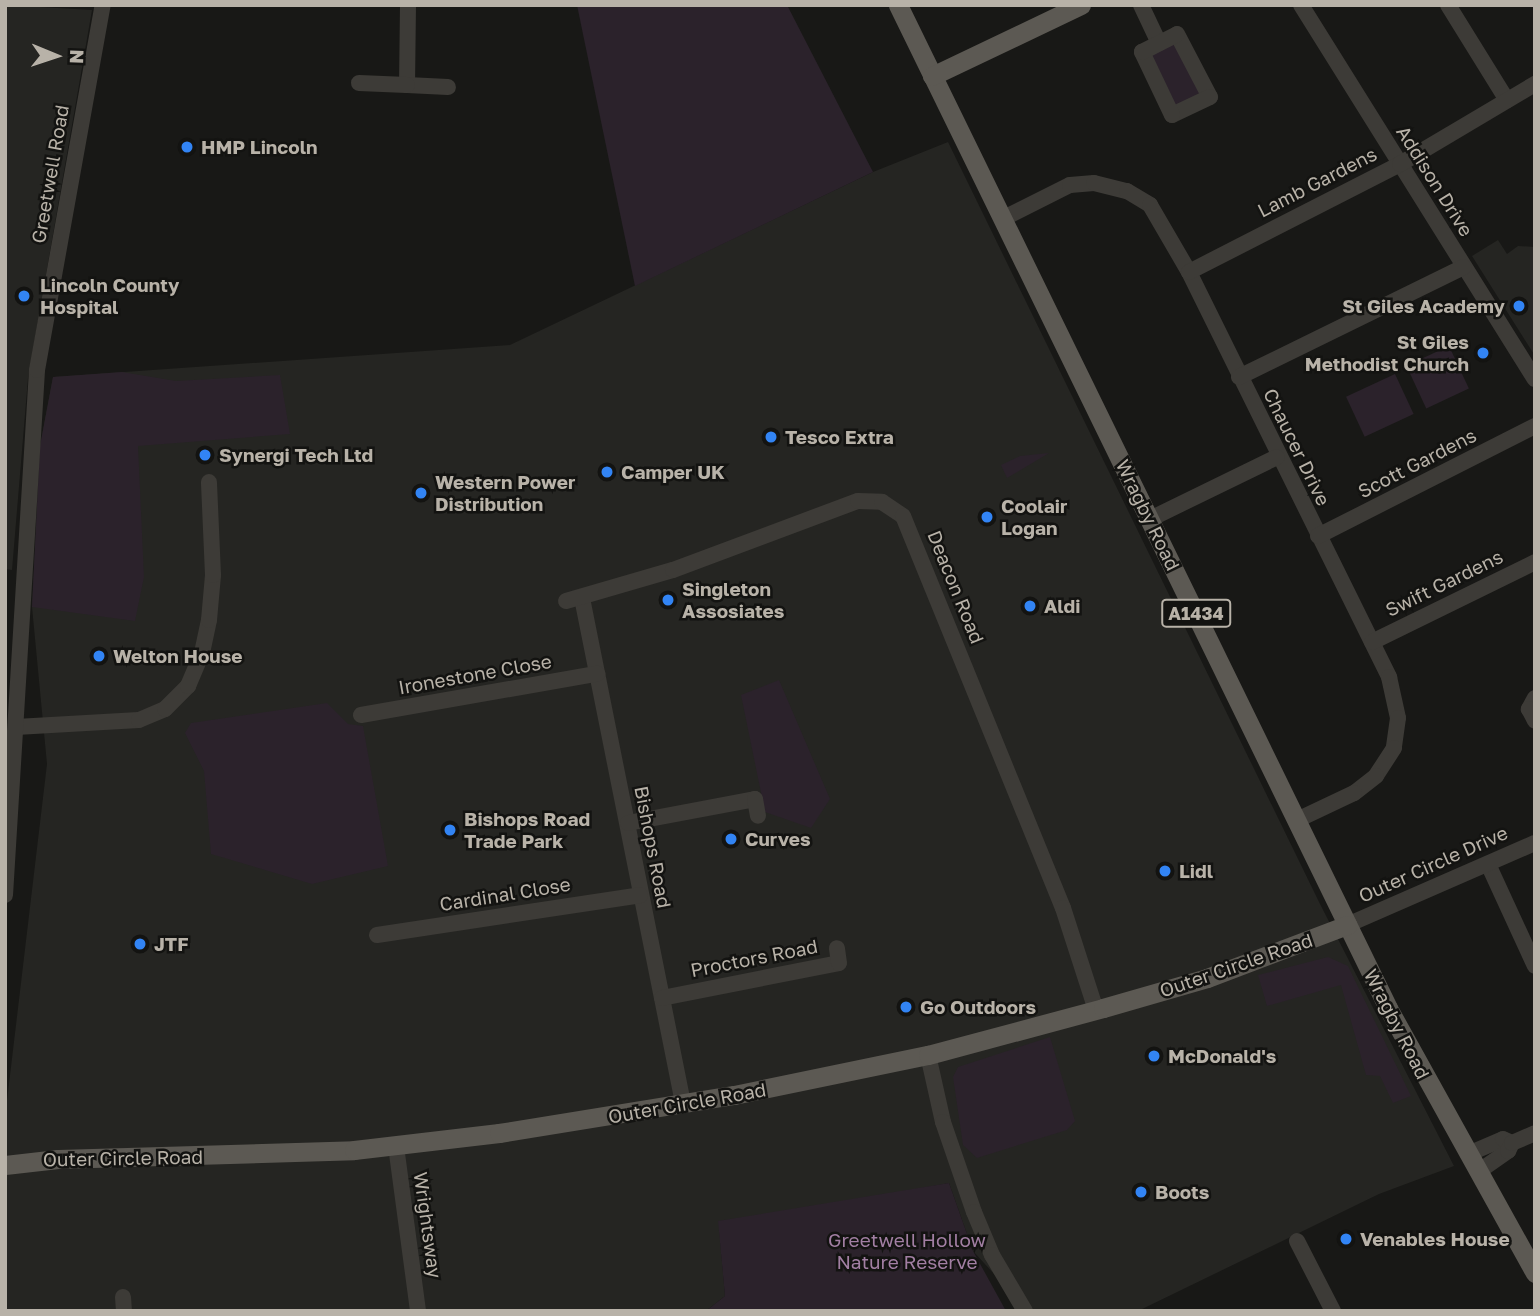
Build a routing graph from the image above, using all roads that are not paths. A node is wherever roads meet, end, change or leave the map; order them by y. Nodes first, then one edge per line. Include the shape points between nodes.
1 (103, 5) edge
2 (408, 5) edge
3 (898, 5) edge
4 (1081, 5) edge
5 (1141, 5) edge
6 (1301, 5) edge
7 (1448, 5) edge
8 (1159, 43) junction
9 (932, 76) junction
10 (359, 83) dead end
11 (1535, 84) edge
12 (407, 85) junction
13 (448, 87) dead end
14 (1507, 100) junction
15 (1400, 164) junction
16 (1002, 219) junction
17 (1464, 267) junction
18 (1189, 272) junction
19 (1239, 377) junction
20 (1535, 379) edge
21 (1535, 426) edge
22 (1277, 457) junction
23 (209, 482) dead end
24 (1150, 519) junction
25 (1318, 536) junction
26 (1535, 562) edge
27 (574, 599) joint
28 (12, 626) edge
29 (1372, 642) junction
30 (597, 674) junction
31 (1535, 698) edge
32 (361, 715) dead end
33 (1535, 721) edge
34 (16, 727) junction
35 (758, 816) dead end
36 (1297, 820) junction
37 (628, 823) junction
38 (1535, 843) edge
39 (1488, 864) junction
40 (5, 895) edge
41 (640, 895) junction
42 (1348, 925) junction
43 (377, 935) dead end
44 (837, 948) dead end
45 (1535, 966) edge
46 (662, 999) junction
47 (1096, 1010) junction
48 (928, 1055) junction
49 (683, 1104) junction
50 (1535, 1133) edge
51 (1512, 1143) junction
52 (396, 1146) junction
53 (1468, 1154) junction
54 (5, 1165) edge
55 (1478, 1171) junction
56 (1297, 1241) dead end
57 (1535, 1273) edge
58 (418, 1311) edge
59 (1026, 1311) edge
60 (1333, 1311) edge

1 - 28 street, Greetwell Road via 37,370
2 - 12 street
3 - 9 main road, Wragby Road / A1434
4 - 9 main road
5 - 8 street
6 - 15 street, Addison Drive
7 - 14 street
8 - 8 street via 1177,34 1210,97 1172,115 1142,52
9 - 16 main road, Wragby Road / A1434
10 - 12 street
11 - 14 street, Lamb Gardens
12 - 13 street
14 - 15 street, Lamb Gardens
15 - 17 street, Addison Drive
15 - 18 street, Lamb Gardens
16 - 18 street, Chaucer Drive via 1070,186 1094,183 1128,191 1156,213
16 - 24 main road, Wragby Road / A1434
17 - 19 street
17 - 20 street, Addison Drive
18 - 19 street, Chaucer Drive
19 - 22 street, Chaucer Drive
21 - 25 street, Scott Gardens
22 - 24 street
22 - 25 street, Chaucer Drive
23 - 34 street via 214,575 202,653 188,686 164,709 139,720
24 - 36 main road, Wragby Road / A1434
25 - 29 street, Chaucer Drive
26 - 29 street, Swift Gardens
27 - 30 street, Bishops Road
27 - 47 street, Deacon Road via 761,539 858,501 882,502 903,516 1063,908
28 - 34 street, Greetwell Road
29 - 36 street, Chaucer Drive via 1389,677 1396,708 1394,748 1376,776 1354,793
30 - 32 street, Ironestone Close
30 - 37 street, Bishops Road
31 - 33 street via 1529,709
34 - 40 street, Greetwell Road
35 - 37 street via 755,799
36 - 42 main road, Wragby Road / A1434
37 - 41 street, Bishops Road
38 - 39 street, Outer Circle Drive
39 - 42 street, Outer Circle Drive
39 - 45 street
41 - 43 street, Cardinal Close
41 - 46 street, Bishops Road
42 - 47 main road, Outer Circle Road via 1207,978
42 - 53 main road, Wragby Road / A1434
44 - 46 street, Proctors Road via 839,963
46 - 49 street, Bishops Road
47 - 48 main road, Outer Circle Road
48 - 49 main road, Outer Circle Road
48 - 59 street via 943,1122 974,1212 992,1255
49 - 52 main road, Outer Circle Road
50 - 51 street
51 - 53 street via 1503,1139
51 - 55 street via 1508,1151
52 - 54 main road, Outer Circle Road via 287,1155 34,1160
52 - 58 street, Wrightsway
53 - 55 main road, Wragby Road / A1434
55 - 57 main road, A1434
56 - 60 street

